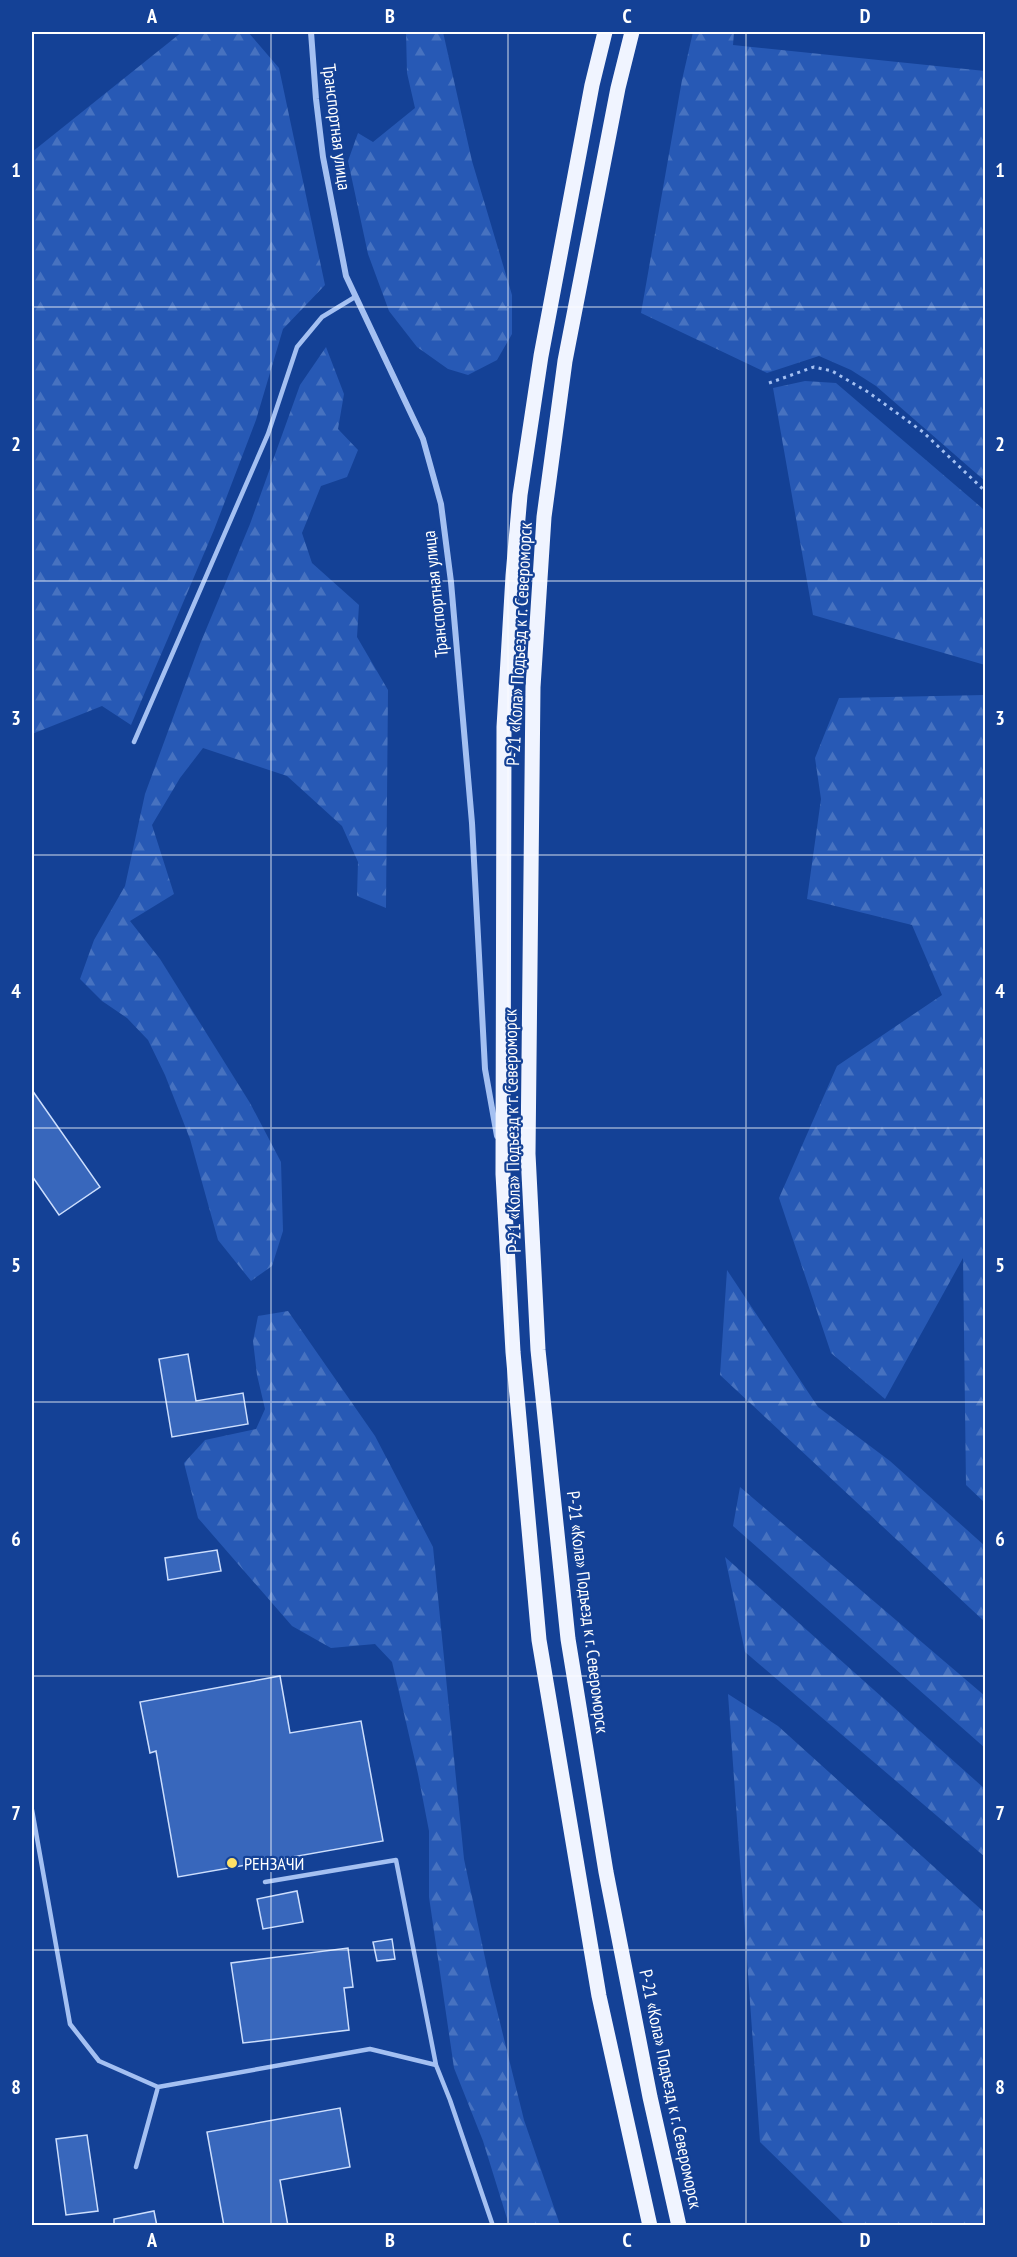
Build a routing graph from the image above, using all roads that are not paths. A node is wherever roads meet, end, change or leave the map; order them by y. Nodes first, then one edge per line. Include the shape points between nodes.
1 (311, 32) edge
2 (604, 32) edge
3 (632, 32) edge
4 (355, 297) junction
5 (134, 742) dead end
6 (503, 1174) junction
7 (32, 1810) edge
8 (265, 1882) dead end
9 (436, 2065) junction
10 (158, 2087) junction
11 (136, 2167) dead end
12 (493, 2226) edge
13 (650, 2226) edge
14 (679, 2226) edge

1 - 4 street, Транспортная улица via 323,157 346,276
2 - 6 main road, Р-21 «Кола» Подъезд к г. Североморск via 541,357 520,495 504,727
3 - 14 main road, Р-21 «Кола» Подъезд к г. Североморск via 565,361 544,518 533,698 528,1154 538,1350 568,1639 606,1872
4 - 5 lane via 322,317 297,347 268,434
4 - 6 street, Транспортная улица via 423,439 441,504 472,823 485,1069
6 - 13 main road, Р-21 «Кола» Подъезд к г. Североморск via 513,1352 539,1640 599,1996
7 - 10 lane via 70,2024 99,2061
8 - 9 lane via 396,1860
9 - 10 lane via 370,2049
9 - 12 lane
10 - 11 lane

